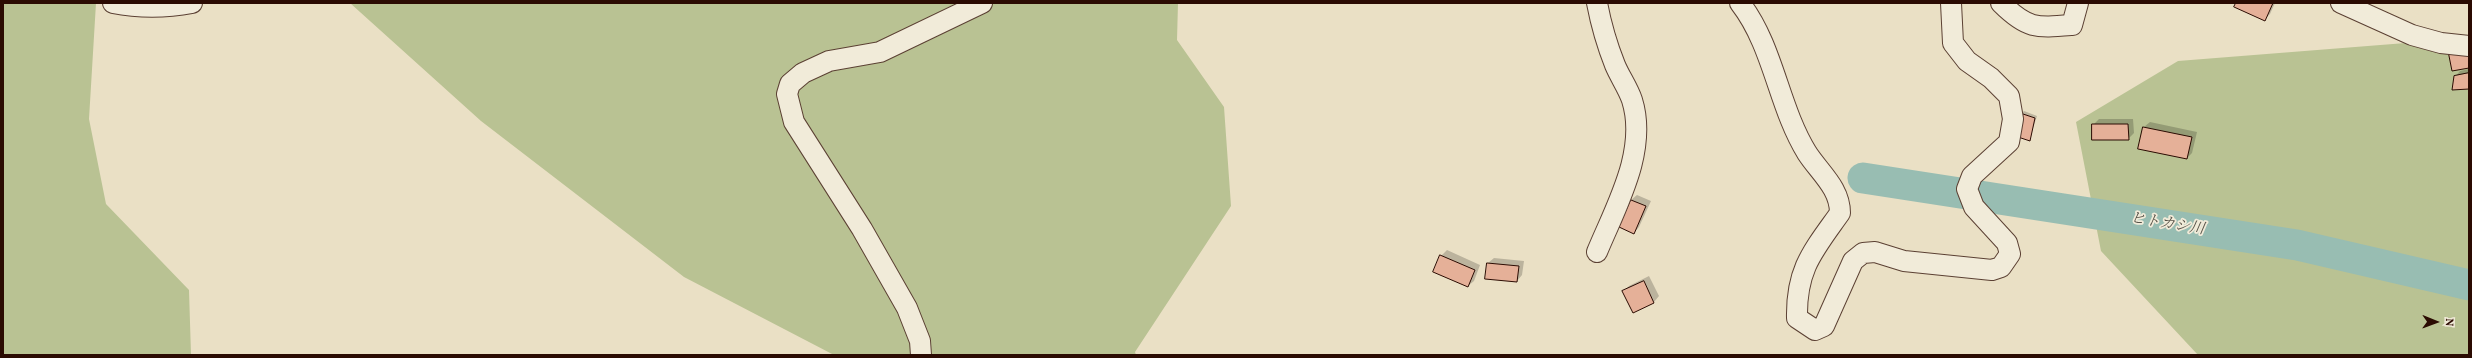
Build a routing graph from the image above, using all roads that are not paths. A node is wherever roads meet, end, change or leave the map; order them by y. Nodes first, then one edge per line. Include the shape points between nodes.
1 (113, 3) edge
2 (192, 3) edge
3 (982, 3) edge
4 (1597, 3) edge
5 (1740, 3) edge
6 (1951, 3) edge
7 (2001, 3) edge
8 (2078, 3) edge
9 (2341, 3) edge
10 (2469, 46) edge
11 (1597, 252) dead end
12 (921, 355) edge

1 - 2 street via 175,6
3 - 12 street via 880,52 829,61 803,73 790,84 787,94 794,122 862,229 907,308 920,341
4 - 11 street via 1615,64 1632,100 1636,118 1636,145 1628,175
5 - 6 street via 1749,15 1768,55 1784,105 1807,153 1836,192 1840,205 1840,213 1807,260 1797,297 1797,318 1814,330 1824,326 1853,261 1863,253 1875,252 1904,261 1992,270 2001,266 2010,254 2007,243 1974,207 1967,189 1972,176 2009,142 2013,119 2009,96 1991,78 1967,61 1953,43
7 - 8 street via 2018,20 2043,27 2072,24
9 - 10 street via 2412,35 2441,43

